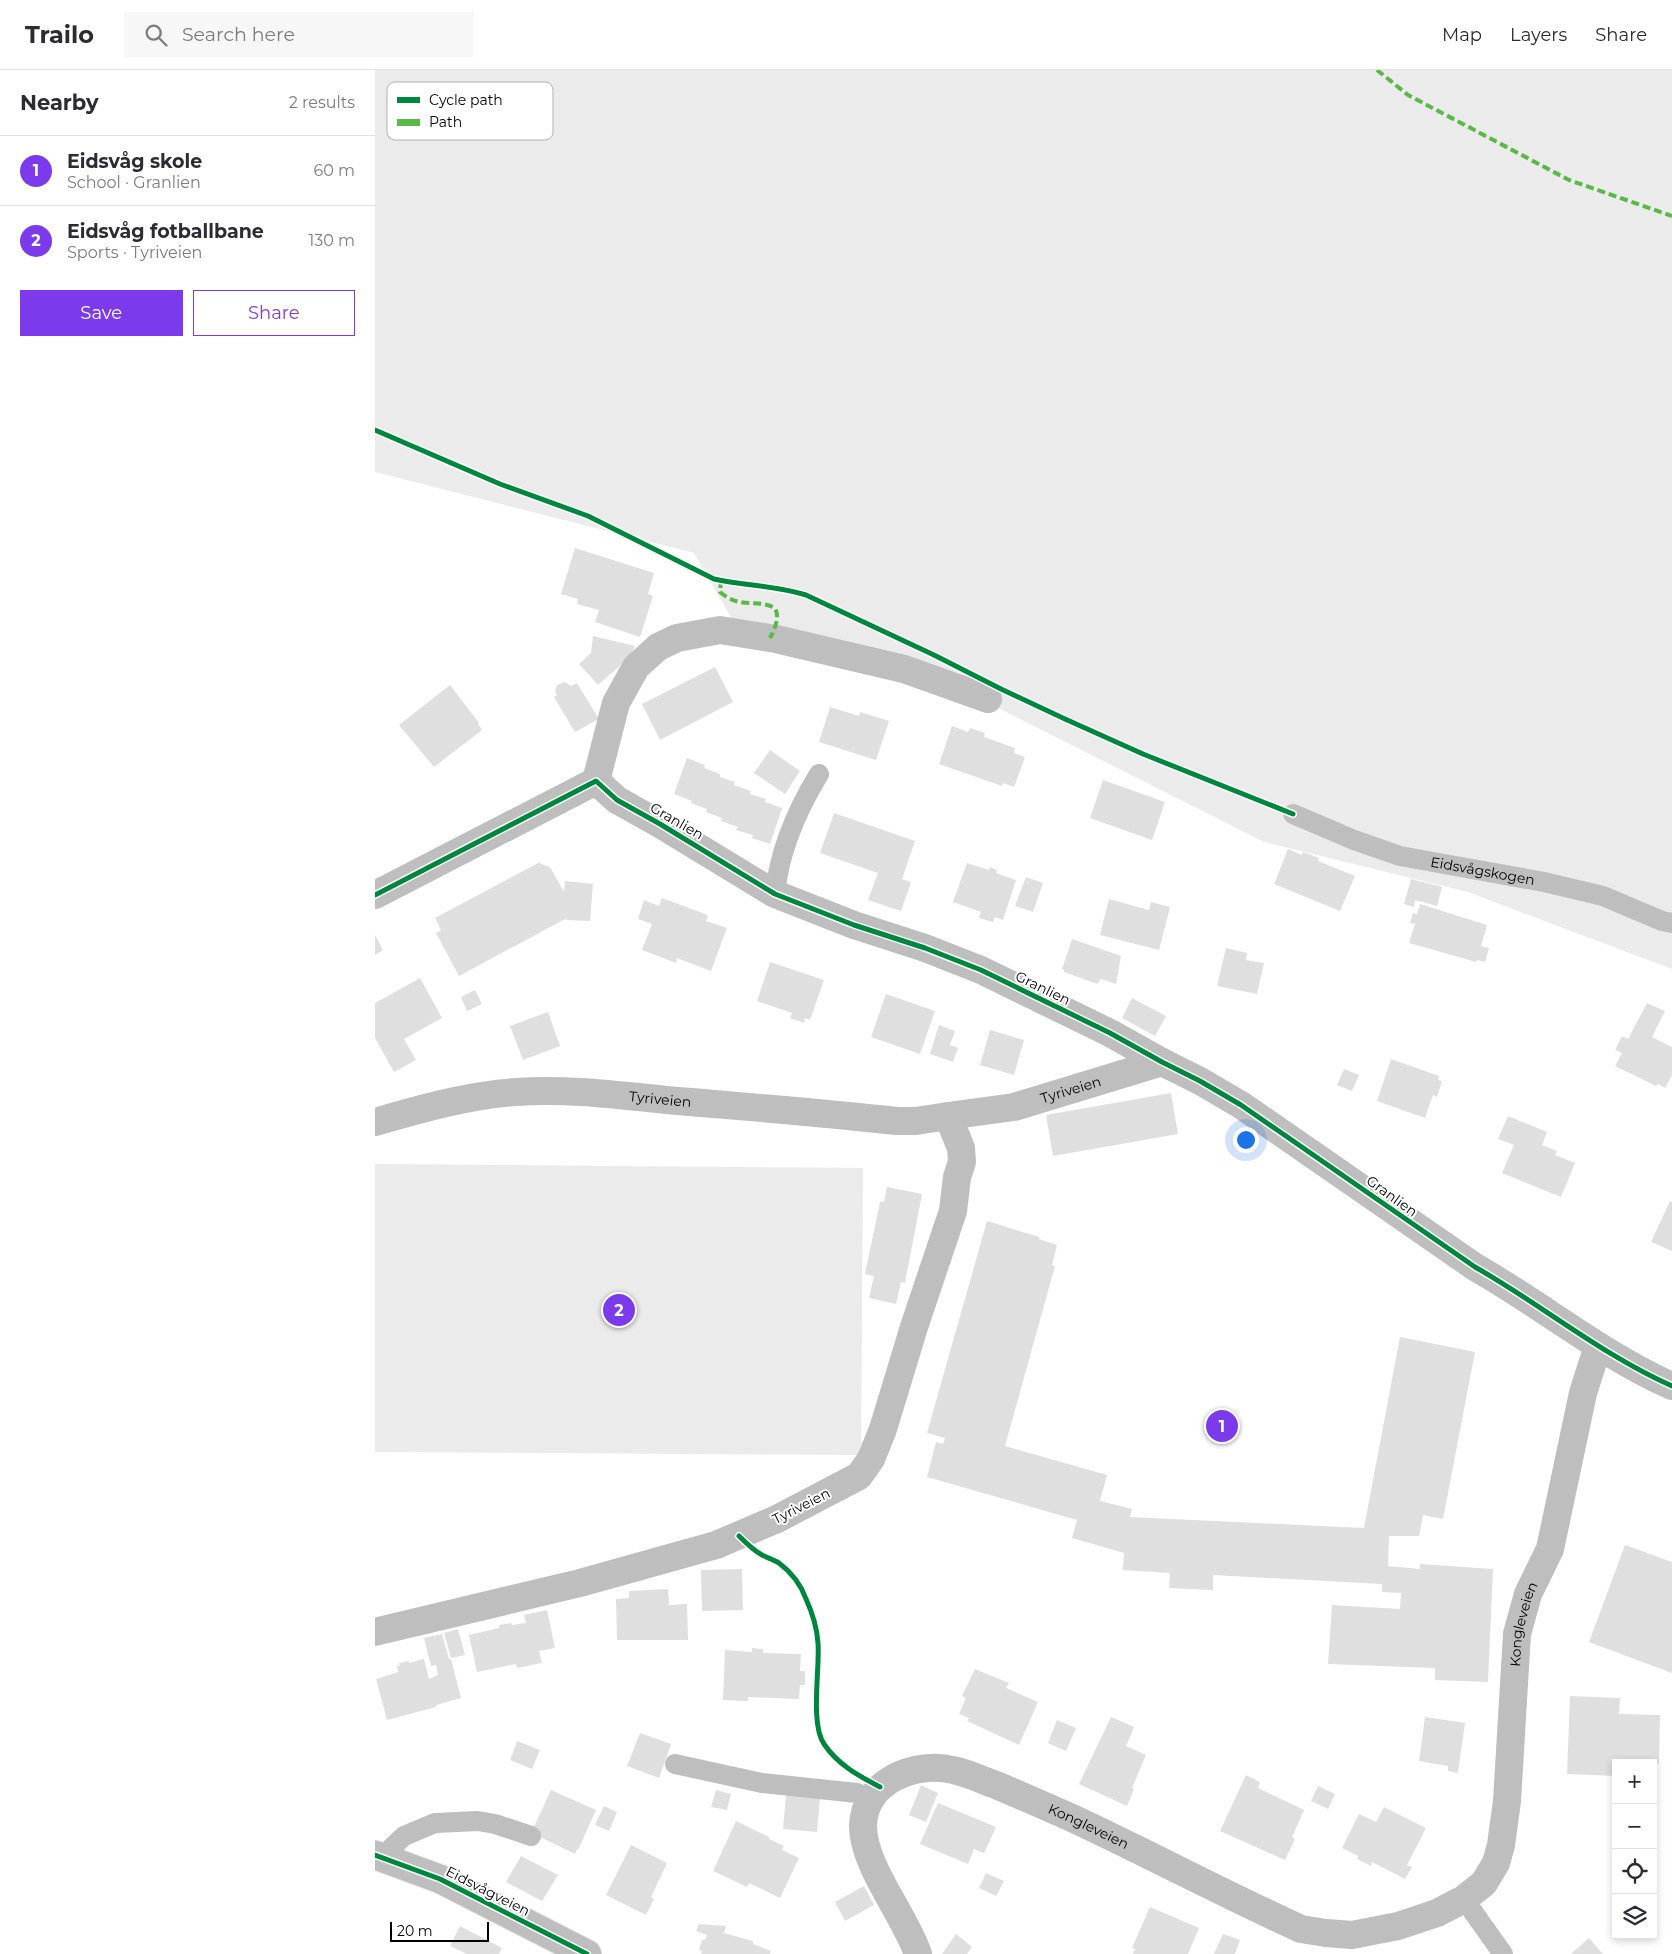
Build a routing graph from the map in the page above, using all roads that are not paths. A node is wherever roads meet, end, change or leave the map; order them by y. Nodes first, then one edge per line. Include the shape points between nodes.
1 (987, 699) dead end
2 (819, 774) dead end
3 (596, 781) junction
4 (1293, 814) dead end
5 (775, 894) junction
6 (375, 895) edge
7 (1672, 924) edge
8 (1163, 1062) junction
9 (948, 1116) junction
10 (375, 1122) edge
11 (1598, 1346) junction
12 (1672, 1386) edge
13 (375, 1632) edge
14 (675, 1764) dead end
15 (871, 1800) junction
16 (531, 1836) dead end
17 (378, 1856) edge
18 (1464, 1900) junction
19 (587, 1954) edge
20 (918, 1954) edge
21 (1503, 1954) edge

1 - 3 street via 904,669 776,639 720,630 677,638 646,656 621,693
2 - 5 lane via 804,798 777,869
3 - 5 street, Granlien via 617,800
3 - 6 street
4 - 7 lane, Eidsvågskogen via 1382,851 1603,896
5 - 8 street, Granlien via 981,970
8 - 9 street, Tyriveien via 1013,1107
8 - 11 street, Granlien via 1241,1105 1475,1267
9 - 10 street, Tyriveien via 897,1121 559,1090 478,1098
9 - 13 street, Tyriveien via 961,1148 962,1162 953,1211 883,1429 871,1459 859,1476 777,1519 716,1545 580,1583
11 - 12 street, Granlien
11 - 18 street, Kongleveien via 1583,1393 1550,1549 1528,1594 1519,1624 1501,1845 1484,1883
14 - 15 lane via 762,1783 857,1793
15 - 18 street, Kongleveien via 880,1787 900,1774 935,1768 953,1770 1033,1800 1301,1929 1326,1934 1352,1935 1398,1926
15 - 20 street, Kongleveien via 865,1819 865,1839 877,1873 906,1924
16 - 17 lane, Eidsvågveien via 495,1824 435,1823 404,1836
17 - 19 street, Eidsvågveien via 439,1879
18 - 21 lane

